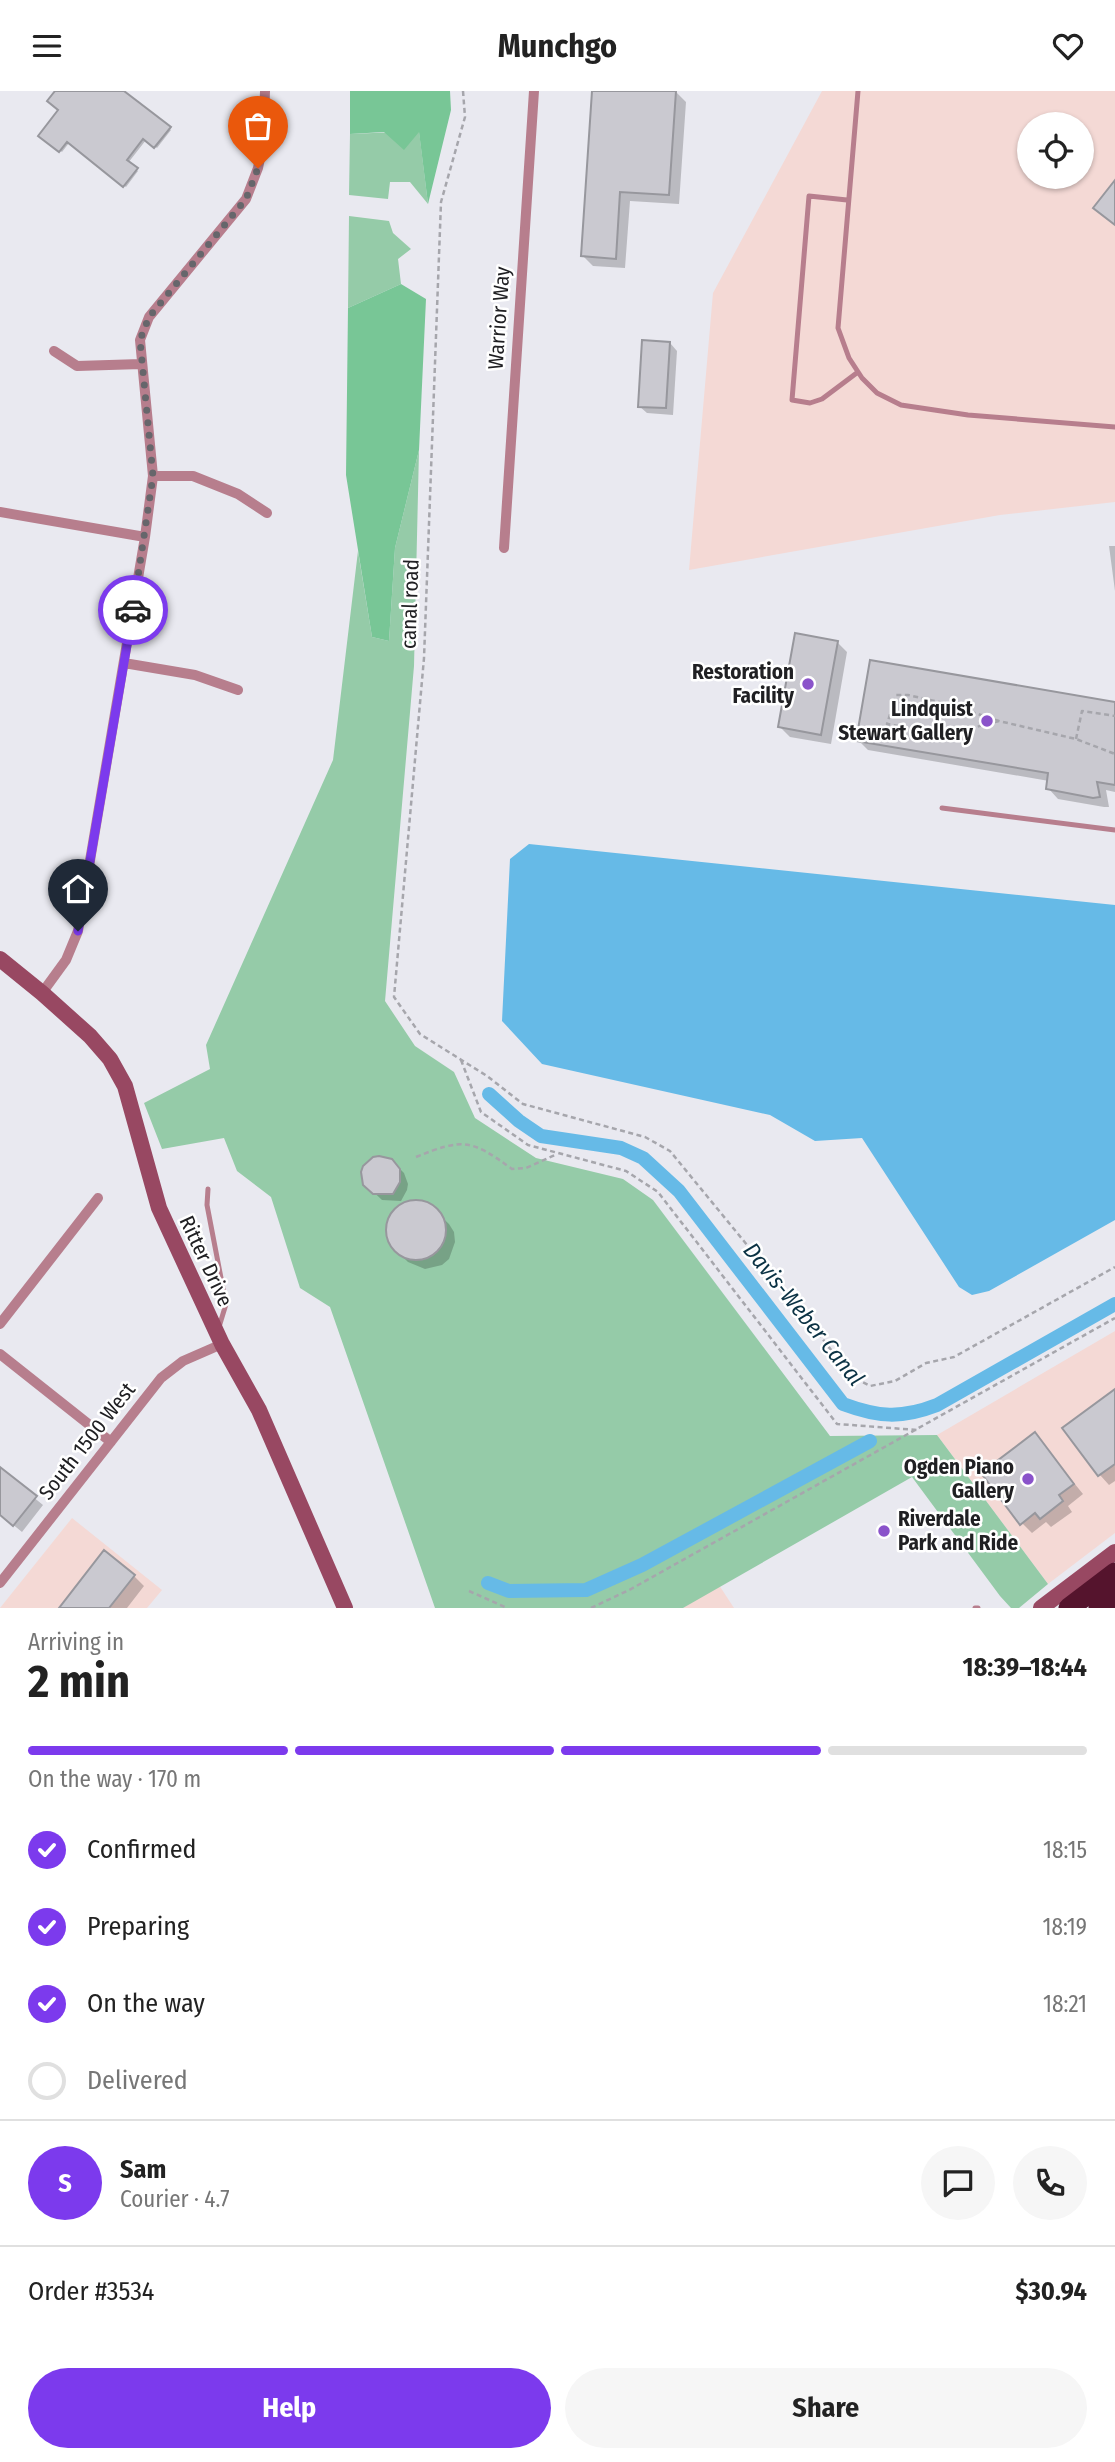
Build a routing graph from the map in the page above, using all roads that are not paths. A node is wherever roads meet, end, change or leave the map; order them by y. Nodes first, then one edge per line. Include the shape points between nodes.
1 (265, 91) edge
2 (534, 91) edge
3 (858, 91) edge
4 (848, 200) junction
5 (54, 351) dead end
6 (141, 363) junction
7 (858, 372) junction
8 (1115, 427) edge
9 (153, 476) junction
10 (0, 512) edge
11 (267, 513) dead end
12 (145, 537) junction
13 (504, 548) dead end
14 (124, 663) junction
15 (238, 690) dead end
16 (942, 808) dead end
17 (1115, 830) edge
18 (0, 959) edge
19 (42, 993) junction
20 (208, 1189) dead end
21 (99, 1198) dead end
22 (0, 1324) edge
23 (219, 1339) junction
24 (0, 1354) edge
25 (111, 1441) junction
26 (1115, 1552) edge
27 (1115, 1573) edge
28 (0, 1582) edge
29 (1115, 1596) edge
30 (345, 1608) edge
31 (1041, 1608) edge
32 (1069, 1608) edge
33 (1100, 1608) edge

1 - 6 street via 263,144 246,199 149,317 140,340
2 - 13 street, Warrior Way
3 - 4 lane
4 - 7 lane via 838,328
4 - 7 lane via 809,196 792,400 810,403 822,399
5 - 6 street via 77,366
6 - 9 street
7 - 8 lane via 877,393 901,405
9 - 11 street via 193,476 239,494
9 - 12 street
10 - 12 street
12 - 14 street
14 - 15 street via 195,675
14 - 19 street via 78,931 66,960
16 - 17 lane
18 - 19 street, Ritter Drive
19 - 23 street, Ritter Drive via 90,1036 125,1086 159,1208
20 - 23 lane via 226,1304
21 - 22 street
23 - 25 street, South 1500 West via 162,1378
23 - 30 street, Ritter Drive via 259,1410
24 - 25 street
25 - 28 street, South 1500 West
26 - 31 street
27 - 32 highway
29 - 33 highway

